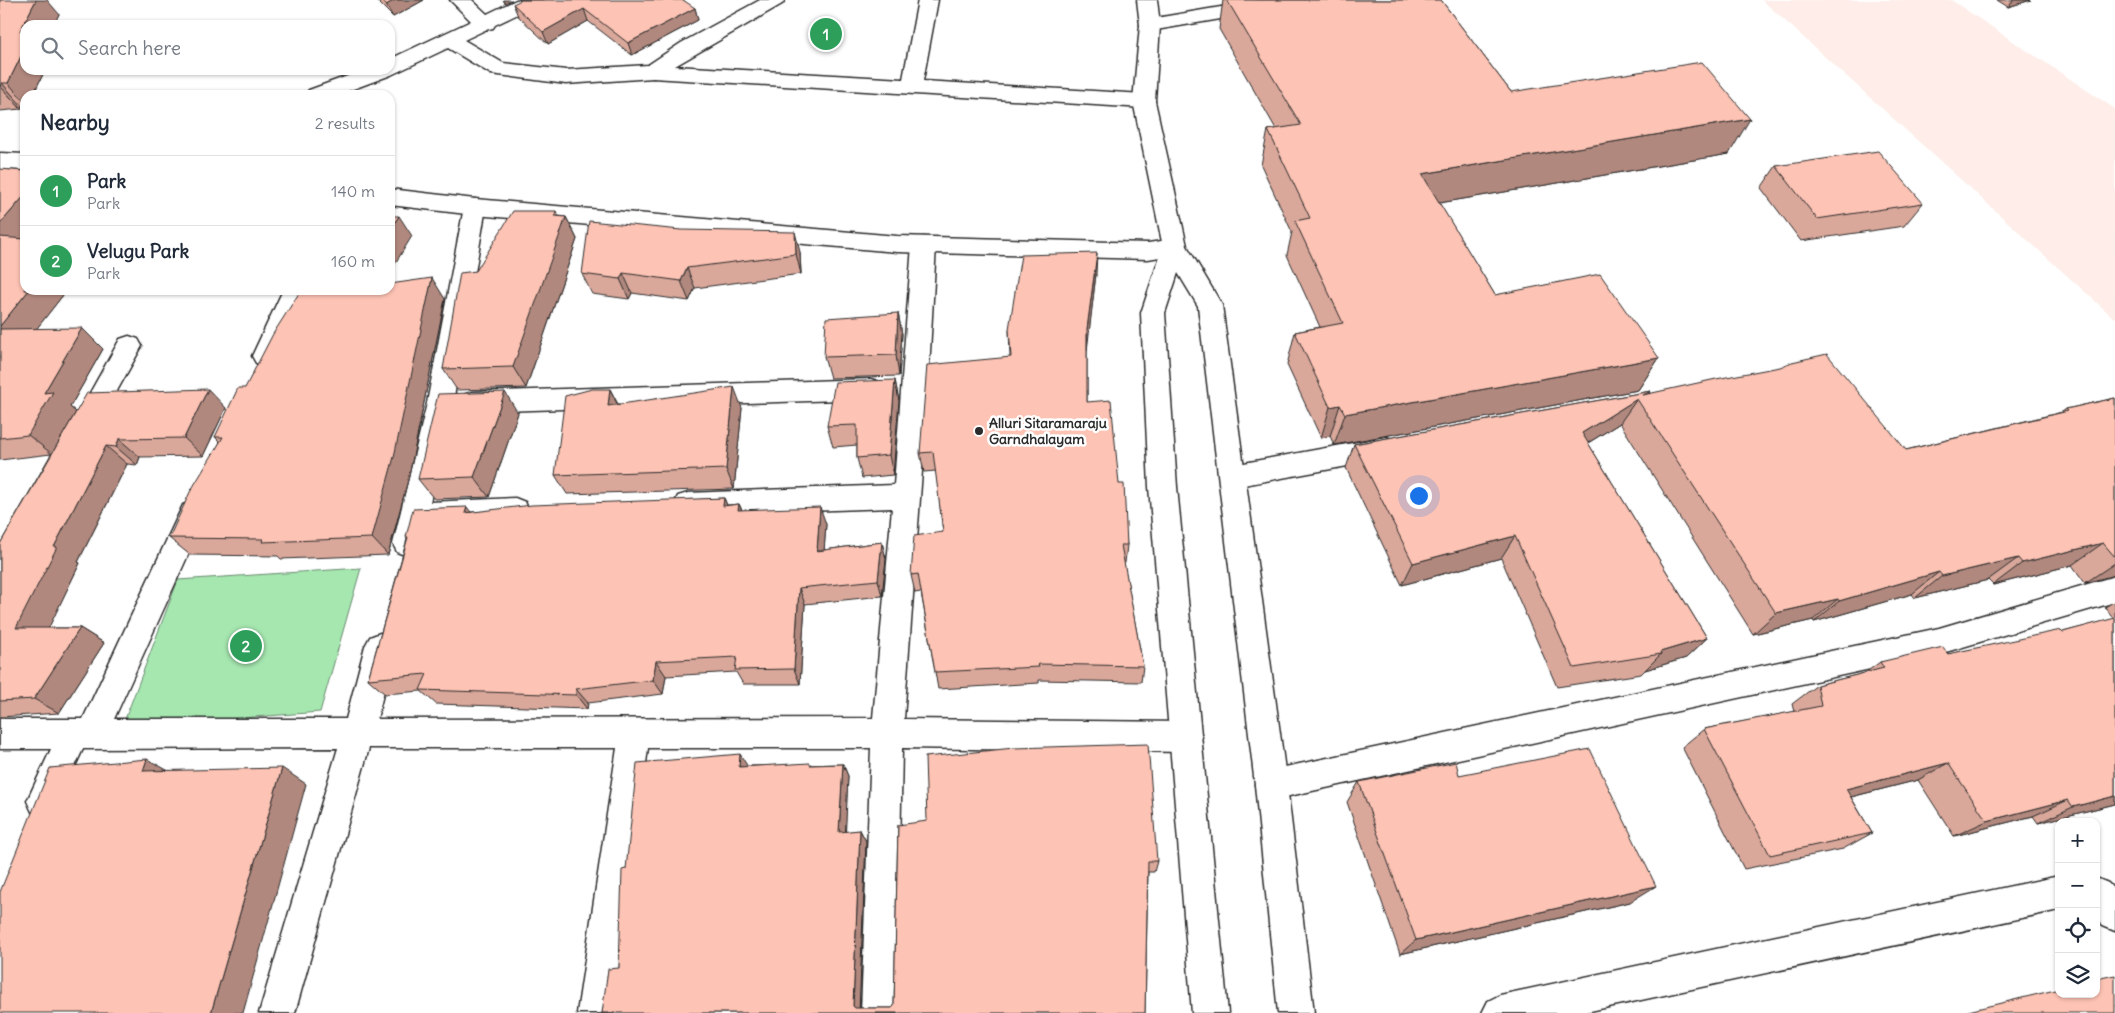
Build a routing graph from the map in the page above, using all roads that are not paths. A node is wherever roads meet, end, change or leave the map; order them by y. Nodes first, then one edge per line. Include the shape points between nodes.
1 (460, 0) edge
2 (532, 0) edge
3 (775, 0) edge
4 (928, 0) edge
5 (1147, 0) edge
6 (1296, 0) edge
7 (486, 24) junction
8 (1150, 25) junction
9 (450, 40) junction
10 (395, 65) edge
11 (653, 71) junction
12 (370, 75) edge
13 (912, 86) junction
14 (330, 90) edge
15 (1144, 101) junction
16 (0, 161) edge
17 (20, 162) edge
18 (395, 198) edge
19 (475, 207) junction
20 (924, 245) junction
21 (1175, 247) junction
22 (293, 295) edge
23 (129, 346) dead end
24 (254, 381) edge
25 (915, 388) junction
26 (440, 403) junction
27 (1408, 444) edge
28 (72, 447) edge
29 (1233, 476) junction
30 (204, 490) edge
31 (906, 496) junction
32 (661, 505) edge
33 (543, 509) edge
34 (416, 513) junction
35 (400, 571) edge
36 (2115, 589) edge
37 (388, 619) edge
38 (886, 733) junction
39 (0, 734) edge
40 (83, 734) junction
41 (358, 734) junction
42 (634, 735) junction
43 (1186, 737) junction
44 (1271, 785) junction
45 (33, 823) edge
46 (2055, 895) edge
47 (2100, 898) edge
48 (2115, 914) edge
49 (276, 1013) edge
50 (595, 1013) edge
51 (878, 1013) edge
52 (1210, 1013) edge
53 (1296, 1013) edge
54 (1500, 1013) edge

1 - 7 street
2 - 7 street
3 - 11 street
4 - 13 street
5 - 8 street
6 - 8 street
7 - 9 street
8 - 15 street
9 - 10 street
9 - 11 street via 498,70 566,77
11 - 13 street
12 - 14 street
13 - 15 street
15 - 21 street
16 - 17 street
18 - 19 street
19 - 20 street
19 - 26 street
20 - 21 street via 1148,251
20 - 25 street
21 - 29 street via 1210,305
21 - 43 street via 1153,313 1163,487
22 - 24 street
23 - 28 street
25 - 26 street
25 - 31 street
26 - 34 street
27 - 29 street
29 - 44 street
30 - 40 street
31 - 32 street
31 - 38 street
33 - 34 street
34 - 35 street
36 - 44 street via 1939,641
37 - 41 street
38 - 42 street
38 - 43 street
38 - 51 street
39 - 40 street
40 - 41 street
40 - 45 street
41 - 42 street
41 - 49 street
42 - 50 street
43 - 52 street
44 - 53 street
46 - 54 street
47 - 48 street

